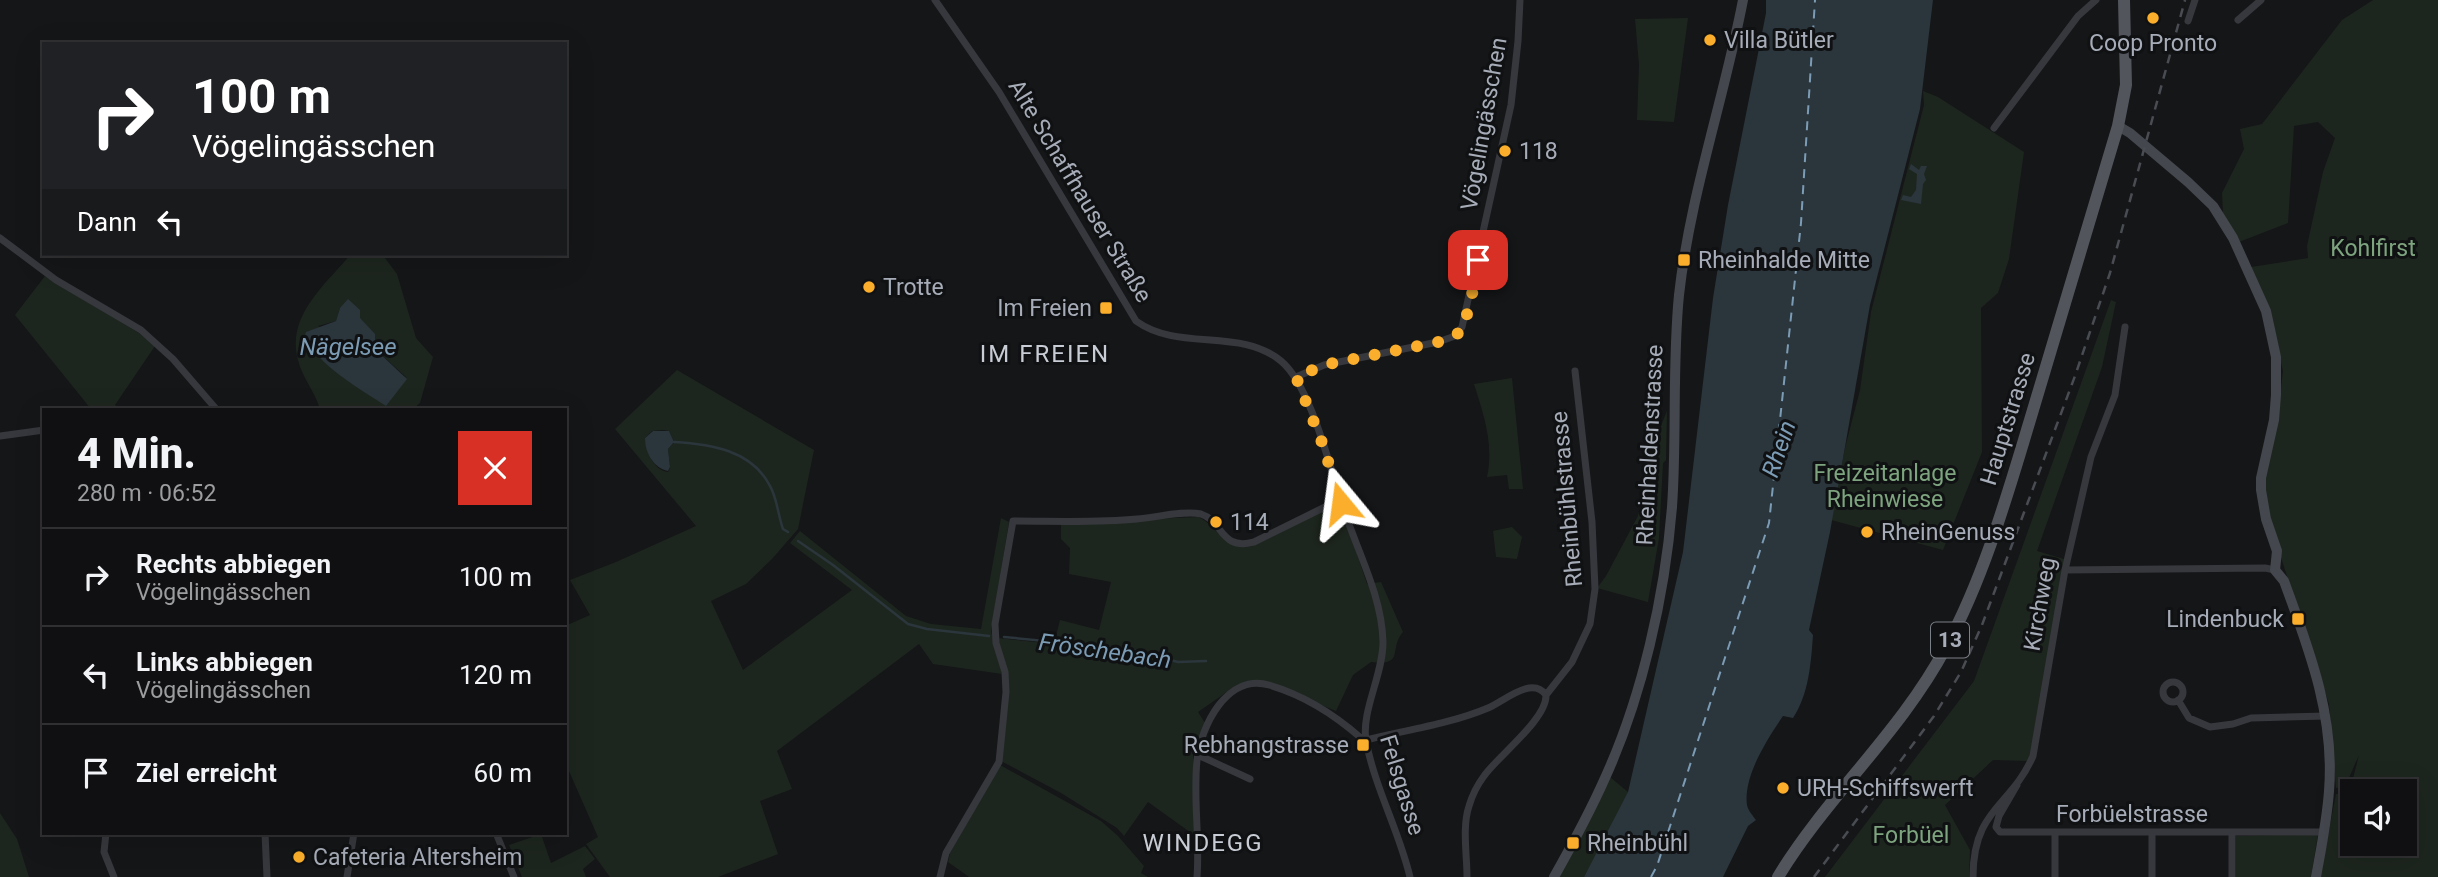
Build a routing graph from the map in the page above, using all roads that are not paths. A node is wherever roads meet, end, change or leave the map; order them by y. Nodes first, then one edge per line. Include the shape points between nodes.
1 (935, 0) edge
2 (1520, 0) edge
3 (1743, 0) edge
4 (2096, 0) edge
5 (2124, 0) edge
6 (2195, 0) edge
7 (2261, 0) edge
8 (2188, 20) dead end
9 (2238, 20) dead end
10 (2118, 126) junction
11 (1994, 128) dead end
12 (0, 238) edge
13 (2125, 327) dead end
14 (1575, 371) dead end
15 (1296, 377) junction
16 (215, 408) edge
17 (42, 430) edge
18 (0, 436) edge
19 (1341, 503) junction
20 (2065, 570) junction
21 (2274, 570) junction
22 (1546, 695) junction
23 (2178, 700) dead end
24 (2326, 716) junction
25 (1366, 740) junction
26 (1198, 755) junction
27 (1250, 779) dead end
28 (2017, 781) junction
29 (2152, 832) junction
30 (2232, 832) junction
31 (2323, 832) junction
32 (2055, 834) junction
33 (106, 835) edge
34 (265, 835) edge
35 (354, 835) edge
36 (497, 835) edge
37 (114, 877) edge
38 (267, 877) edge
39 (347, 877) edge
40 (514, 877) edge
41 (940, 877) edge
42 (1198, 877) edge
43 (1410, 877) edge
44 (1467, 877) edge
45 (1553, 877) edge
46 (1778, 877) edge
47 (1973, 877) edge
48 (2054, 877) edge
49 (2152, 877) edge
50 (2232, 877) edge
51 (2316, 877) edge

1 - 15 street, Alte Schaffhauser Straße via 999,92 1136,321 1172,336 1244,343 1280,360
2 - 15 street, Vögelingässchen via 1511,105 1462,327 1455,336 1438,342 1324,365
3 - 45 main road, Rheinhaldenstrasse via 1686,247 1676,331 1672,510 1656,612 1627,720 1606,776
4 - 11 street via 2078,16
5 - 10 main road, Hauptstrasse / 13 via 2126,85
6 - 8 street
7 - 9 street
10 - 21 main road via 2213,206 2266,311 2276,357 2276,395 2261,490 2277,551
10 - 46 main road, Hauptstrasse / 13 via 2008,492 1957,626 1925,685 1796,846
12 - 16 street via 55,280 141,330
13 - 20 street, Kirchweg via 2115,395 2091,457
14 - 22 street, Rheinbühlstrasse via 1595,589 1590,624 1572,662
15 - 19 street, Alte Schaffhauser Straße
17 - 18 street
19 - 25 street, Felsgasse via 1382,622 1381,666
19 - 41 street via 1242,545 1201,514 1135,520 1013,521 995,624 1006,692 999,762 946,853
20 - 21 street
20 - 28 street, Kirchweg via 2036,743
21 - 24 main road via 2284,581 2298,619
22 - 25 street via 1529,687 1472,715
22 - 44 street, Rheinbühlstrasse via 1538,714 1483,778 1469,807
23 - 24 street via 2189,718 2210,727 2251,718
24 - 31 main road via 2329,792
25 - 26 street via 1325,710 1268,684 1255,685 1237,690 1212,712
25 - 43 street, Felsgasse
26 - 27 street
26 - 42 street
28 - 32 street, Forbüelstrasse via 1999,816 1998,830
28 - 47 street, Kirchweg via 1983,825 1974,852
29 - 30 street, Forbüelstrasse
29 - 32 street, Forbüelstrasse
29 - 49 street
30 - 31 street, Forbüelstrasse
30 - 50 street
31 - 51 main road
32 - 48 street
33 - 37 street via 104,852
34 - 38 street
35 - 39 street
36 - 40 street

